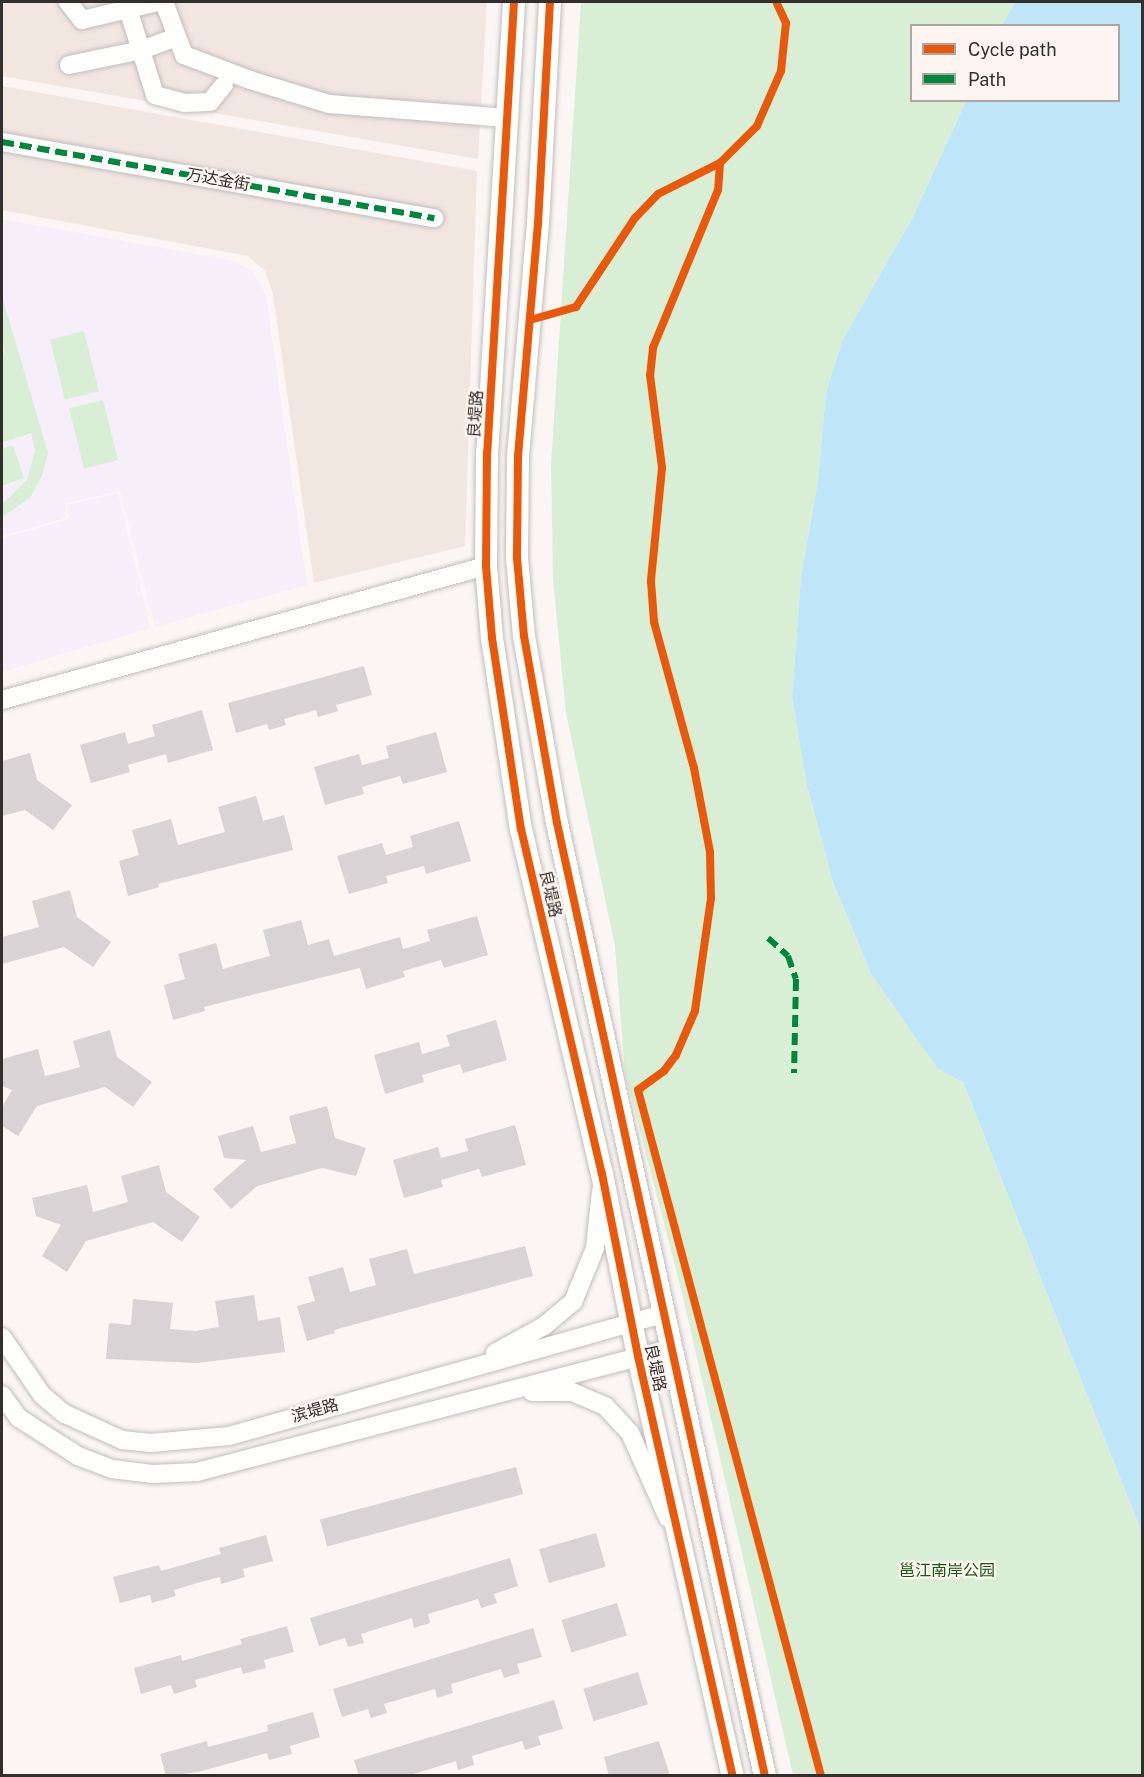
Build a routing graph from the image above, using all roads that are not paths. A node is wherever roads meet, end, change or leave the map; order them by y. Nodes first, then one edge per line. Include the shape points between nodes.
1 (68, 2) edge
2 (158, 2) edge
3 (164, 2) edge
4 (514, 2) edge
5 (550, 2) edge
6 (128, 9) junction
7 (174, 38) junction
8 (142, 50) junction
9 (69, 65) dead end
10 (224, 85) dead end
11 (507, 118) junction
12 (2, 142) edge
13 (434, 218) dead end
14 (486, 566) junction
15 (2, 700) edge
16 (634, 1168) junction
17 (602, 1174) junction
18 (663, 1314) junction
19 (632, 1322) junction
20 (2, 1337) edge
21 (669, 1348) junction
22 (638, 1356) junction
23 (460, 1371) junction
24 (2, 1395) edge
25 (467, 1401) junction
26 (717, 1551) junction
27 (686, 1557) junction
28 (734, 1776) edge
29 (765, 1776) edge

1 - 6 street via 82,20
2 - 6 street
3 - 7 street
4 - 11 main road, 良堤路
5 - 16 main road, 良堤路 via 538,223 518,456 517,558 524,636 558,823
6 - 8 street
7 - 8 street
7 - 11 street via 184,55 328,104
8 - 9 street
8 - 10 street via 155,94 184,104 210,102
11 - 14 main road, 良堤路 via 487,452
12 - 13 street, 万达金街
14 - 15 street
14 - 17 main road, 良堤路 via 492,638 521,829
16 - 17 main road
16 - 18 main road, 良堤路
17 - 19 main road, 良堤路
17 - 23 street via 595,1248 573,1302 544,1326
18 - 19 street, 滨堤路
18 - 21 main road, 良堤路
19 - 22 main road, 良堤路
19 - 23 street, 滨堤路
20 - 23 street, 滨堤路 via 35,1387 65,1414 122,1440 151,1443 229,1436
21 - 22 street, 滨堤路
21 - 26 main road, 良堤路
22 - 25 street, 滨堤路
22 - 27 main road, 良堤路
23 - 25 street via 495,1363 506,1373 503,1386
24 - 25 street, 滨堤路 via 19,1418 78,1456 112,1469 153,1474 197,1472
25 - 27 street via 545,1390 572,1392 605,1406 630,1433
26 - 27 main road
26 - 29 main road, 良堤路
27 - 28 main road, 良堤路

